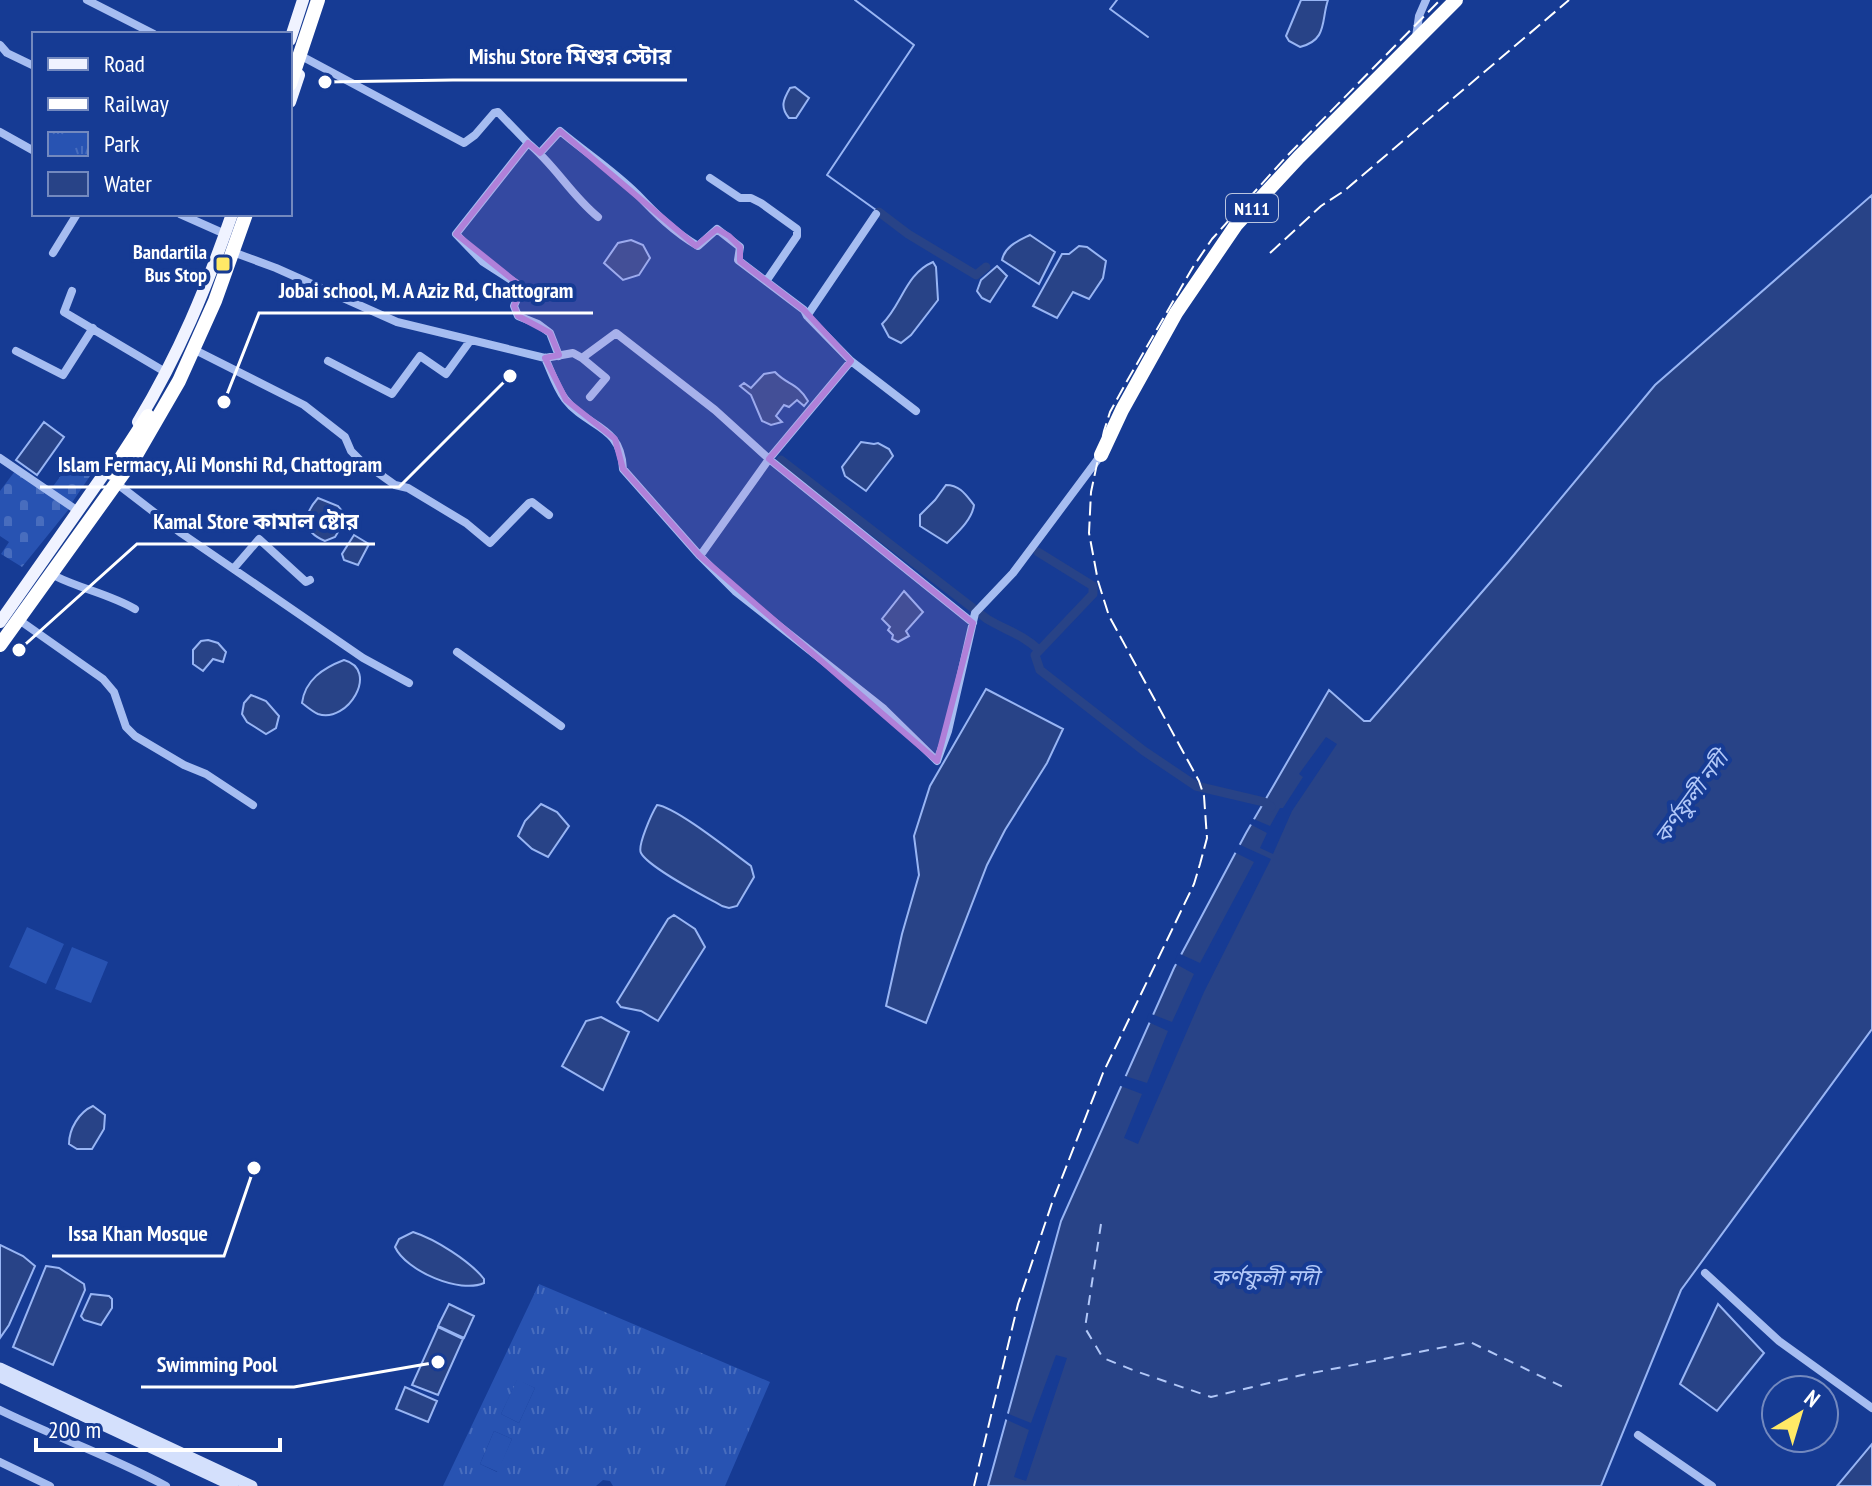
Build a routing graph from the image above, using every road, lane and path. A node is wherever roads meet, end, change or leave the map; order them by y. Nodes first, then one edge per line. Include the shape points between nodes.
1 (87, 0) edge
2 (306, 0) edge
3 (321, 0) edge
4 (1426, 0) edge
5 (1456, 0) edge
6 (150, 32) edge
7 (292, 35) edge
8 (1416, 38) junction
9 (0, 45) edge
10 (297, 56) edge
11 (32, 65) edge
12 (292, 79) edge
13 (292, 89) edge
14 (0, 132) edge
15 (528, 143) junction
16 (32, 150) edge
17 (540, 153) junction
18 (710, 178) dead end
19 (876, 214) dead end
20 (76, 216) edge
21 (184, 216) edge
22 (233, 216) edge
23 (233, 216) edge
24 (245, 216) edge
25 (251, 216) edge
26 (598, 217) dead end
27 (225, 234) junction
28 (221, 248) junction
29 (53, 253) dead end
30 (238, 254) junction
31 (767, 280) junction
32 (72, 291) dead end
33 (807, 316) junction
34 (93, 328) junction
35 (470, 341) junction
36 (16, 351) dead end
37 (199, 352) junction
38 (559, 356) junction
39 (545, 358) junction
40 (582, 358) junction
41 (328, 361) dead end
42 (851, 361) junction
43 (168, 373) junction
44 (590, 397) dead end
45 (916, 411) dead end
46 (1101, 455) joint
47 (0, 458) edge
48 (769, 459) junction
49 (120, 486) junction
50 (78, 511) junction
51 (549, 515) dead end
52 (700, 556) junction
53 (234, 568) junction
54 (55, 576) junction
55 (310, 580) dead end
56 (135, 609) dead end
57 (975, 615) junction
58 (1, 621) edge
59 (22, 622) junction
60 (0, 645) edge
61 (457, 652) dead end
62 (0, 653) edge
63 (409, 683) dead end
64 (561, 726) dead end
65 (253, 805) dead end
66 (1705, 1273) dead end
67 (0, 1368) edge
68 (0, 1377) edge
69 (1872, 1408) edge
70 (0, 1410) edge
71 (1638, 1435) dead end
72 (0, 1462) edge
73 (50, 1486) edge
74 (166, 1486) edge
75 (233, 1486) edge
76 (252, 1486) edge
77 (1712, 1486) edge

1 - 6 street
2 - 7 main road
2 - 10 highway
3 - 10 main road
3 - 12 highway
4 - 8 street
5 - 8 highway, N111
8 - 46 highway, N111 via 1236,225 1170,324
9 - 11 street
10 - 13 main road
10 - 15 street via 464,143 498,112
14 - 16 street
15 - 17 street
15 - 38 street via 456,234 483,262 522,287 514,306 518,316 550,333
17 - 26 street
17 - 31 street via 560,131 690,242 698,246 717,229 740,247 738,260
18 - 31 street via 740,198 761,203 797,229
19 - 33 street
20 - 29 street
21 - 27 street
22 - 27 main road
23 - 58 highway, bridge via 208,297 171,377 126,452
24 - 60 highway, bridge via 215,301 172,394 135,457
25 - 30 main road
27 - 28 main road
28 - 30 street
28 - 43 main road
30 - 35 street via 397,322
30 - 37 main road
31 - 33 street
32 - 34 street via 63,311
33 - 42 street
34 - 36 street via 63,375
34 - 43 street
35 - 39 street
35 - 41 street via 446,374 420,356 392,394
37 - 49 main road
37 - 51 street via 304,405 345,437 360,460 491,543 529,503
38 - 39 street
38 - 40 street via 573,353
39 - 52 street via 566,400 615,439 623,469
40 - 44 street via 606,378
40 - 48 street via 616,333
42 - 45 street
42 - 48 street
43 - 50 main road
46 - 57 street
47 - 50 street
48 - 52 street
48 - 57 street
49 - 53 street
49 - 54 main road
50 - 58 main road
52 - 57 street via 761,613 884,709 937,761
53 - 55 street via 259,539 306,582
53 - 63 street via 363,658
54 - 56 street
54 - 59 main road
59 - 62 main road
59 - 65 street via 103,679 135,736
61 - 64 street
66 - 69 street via 1779,1341
67 - 76 main road
68 - 75 main road
70 - 74 street
71 - 77 street
72 - 73 street

